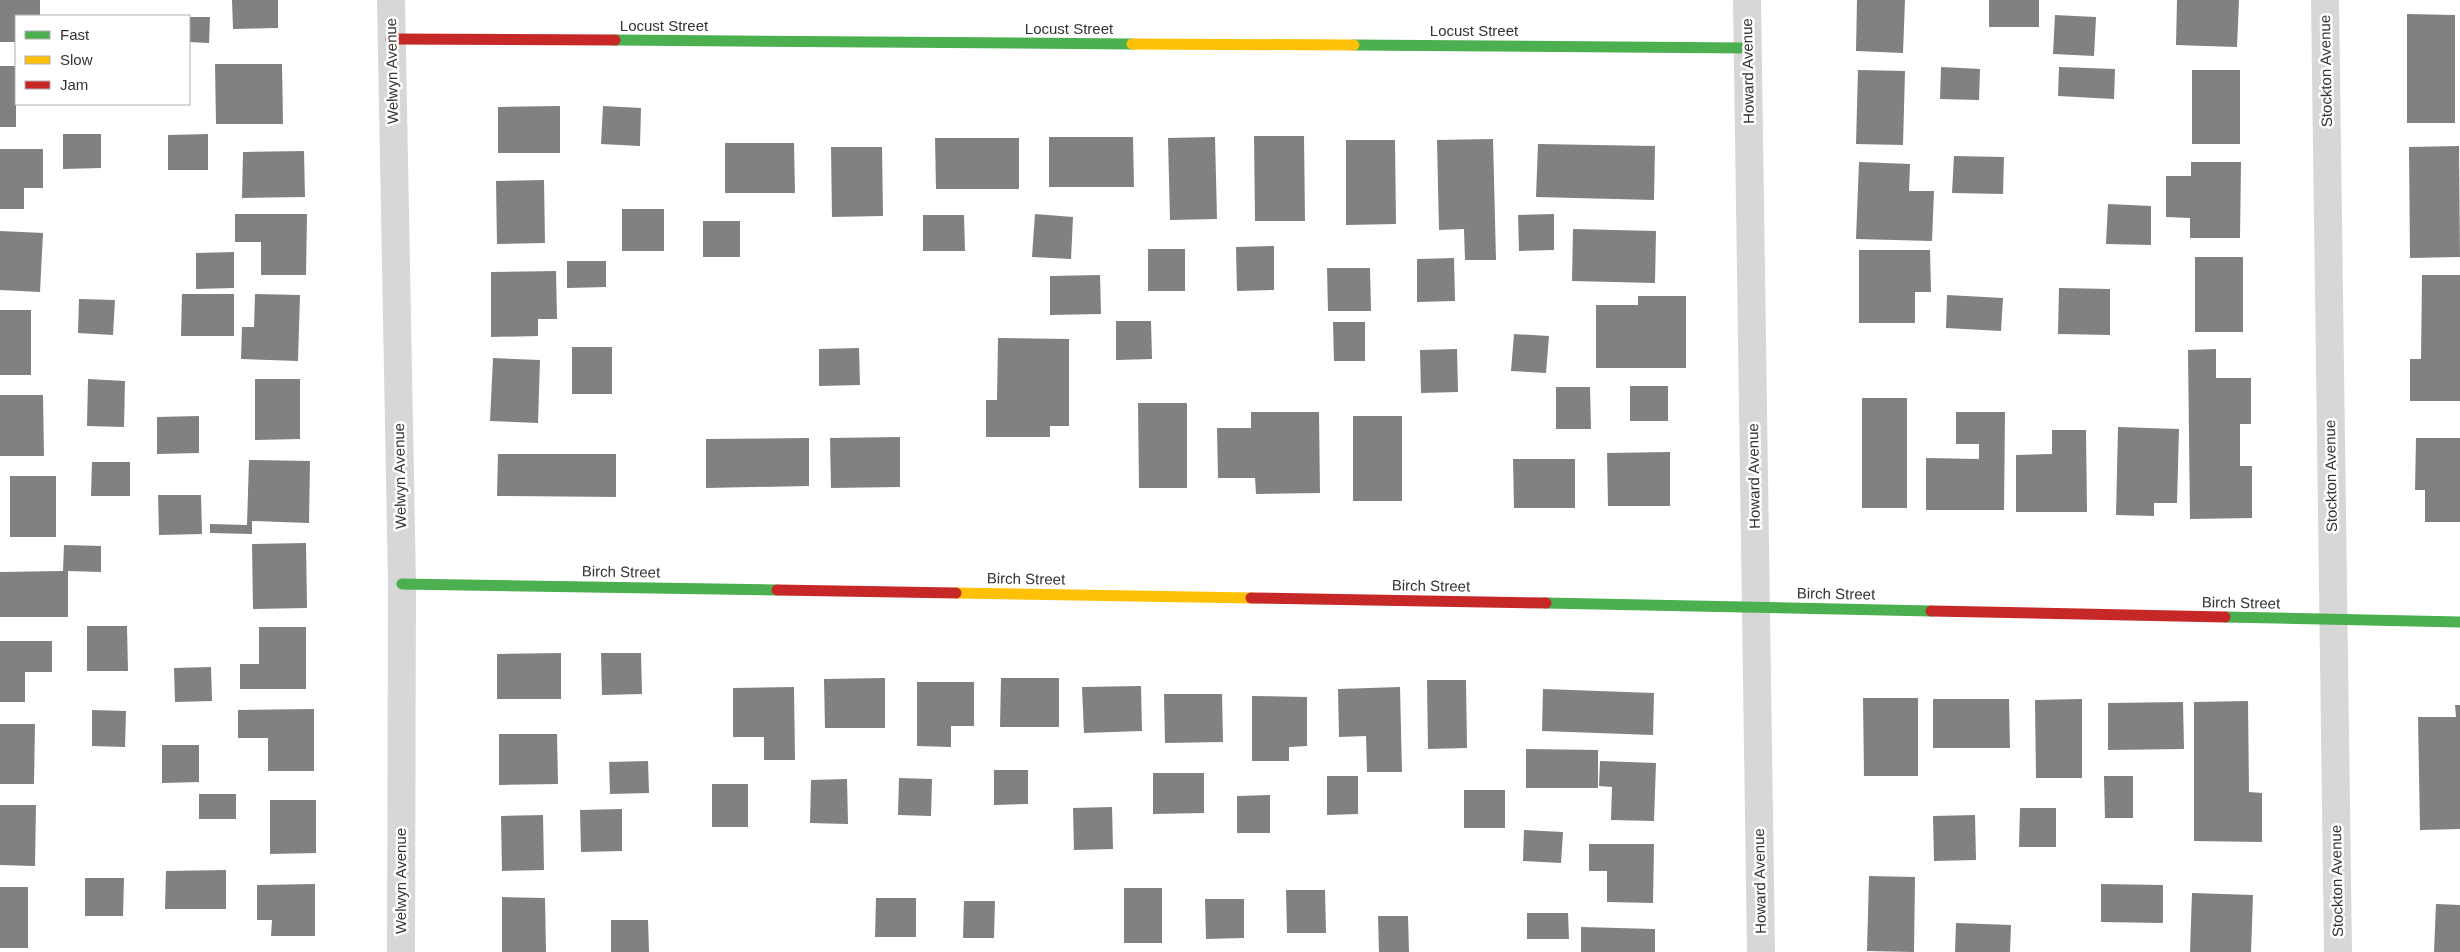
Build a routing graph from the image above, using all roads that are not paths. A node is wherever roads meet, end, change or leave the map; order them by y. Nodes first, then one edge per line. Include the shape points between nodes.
1 (391, 0) edge
2 (1746, 0) edge
3 (2326, 0) edge
4 (391, 39) junction
5 (1747, 48) junction
6 (402, 584) junction
7 (1756, 607) junction
8 (2332, 620) junction
9 (2460, 622) edge
10 (401, 952) edge
11 (1761, 952) edge
12 (2338, 952) edge

1 - 4 street, Welwyn Avenue
2 - 5 street, Howard Avenue
3 - 8 street, Stockton Avenue
4 - 5 street, Locust Street
4 - 6 street, Welwyn Avenue
5 - 7 street, Howard Avenue
6 - 7 street, Birch Street
6 - 10 street, Welwyn Avenue
7 - 8 street, Birch Street
7 - 11 street, Howard Avenue
8 - 9 street, Birch Street
8 - 12 street, Stockton Avenue

